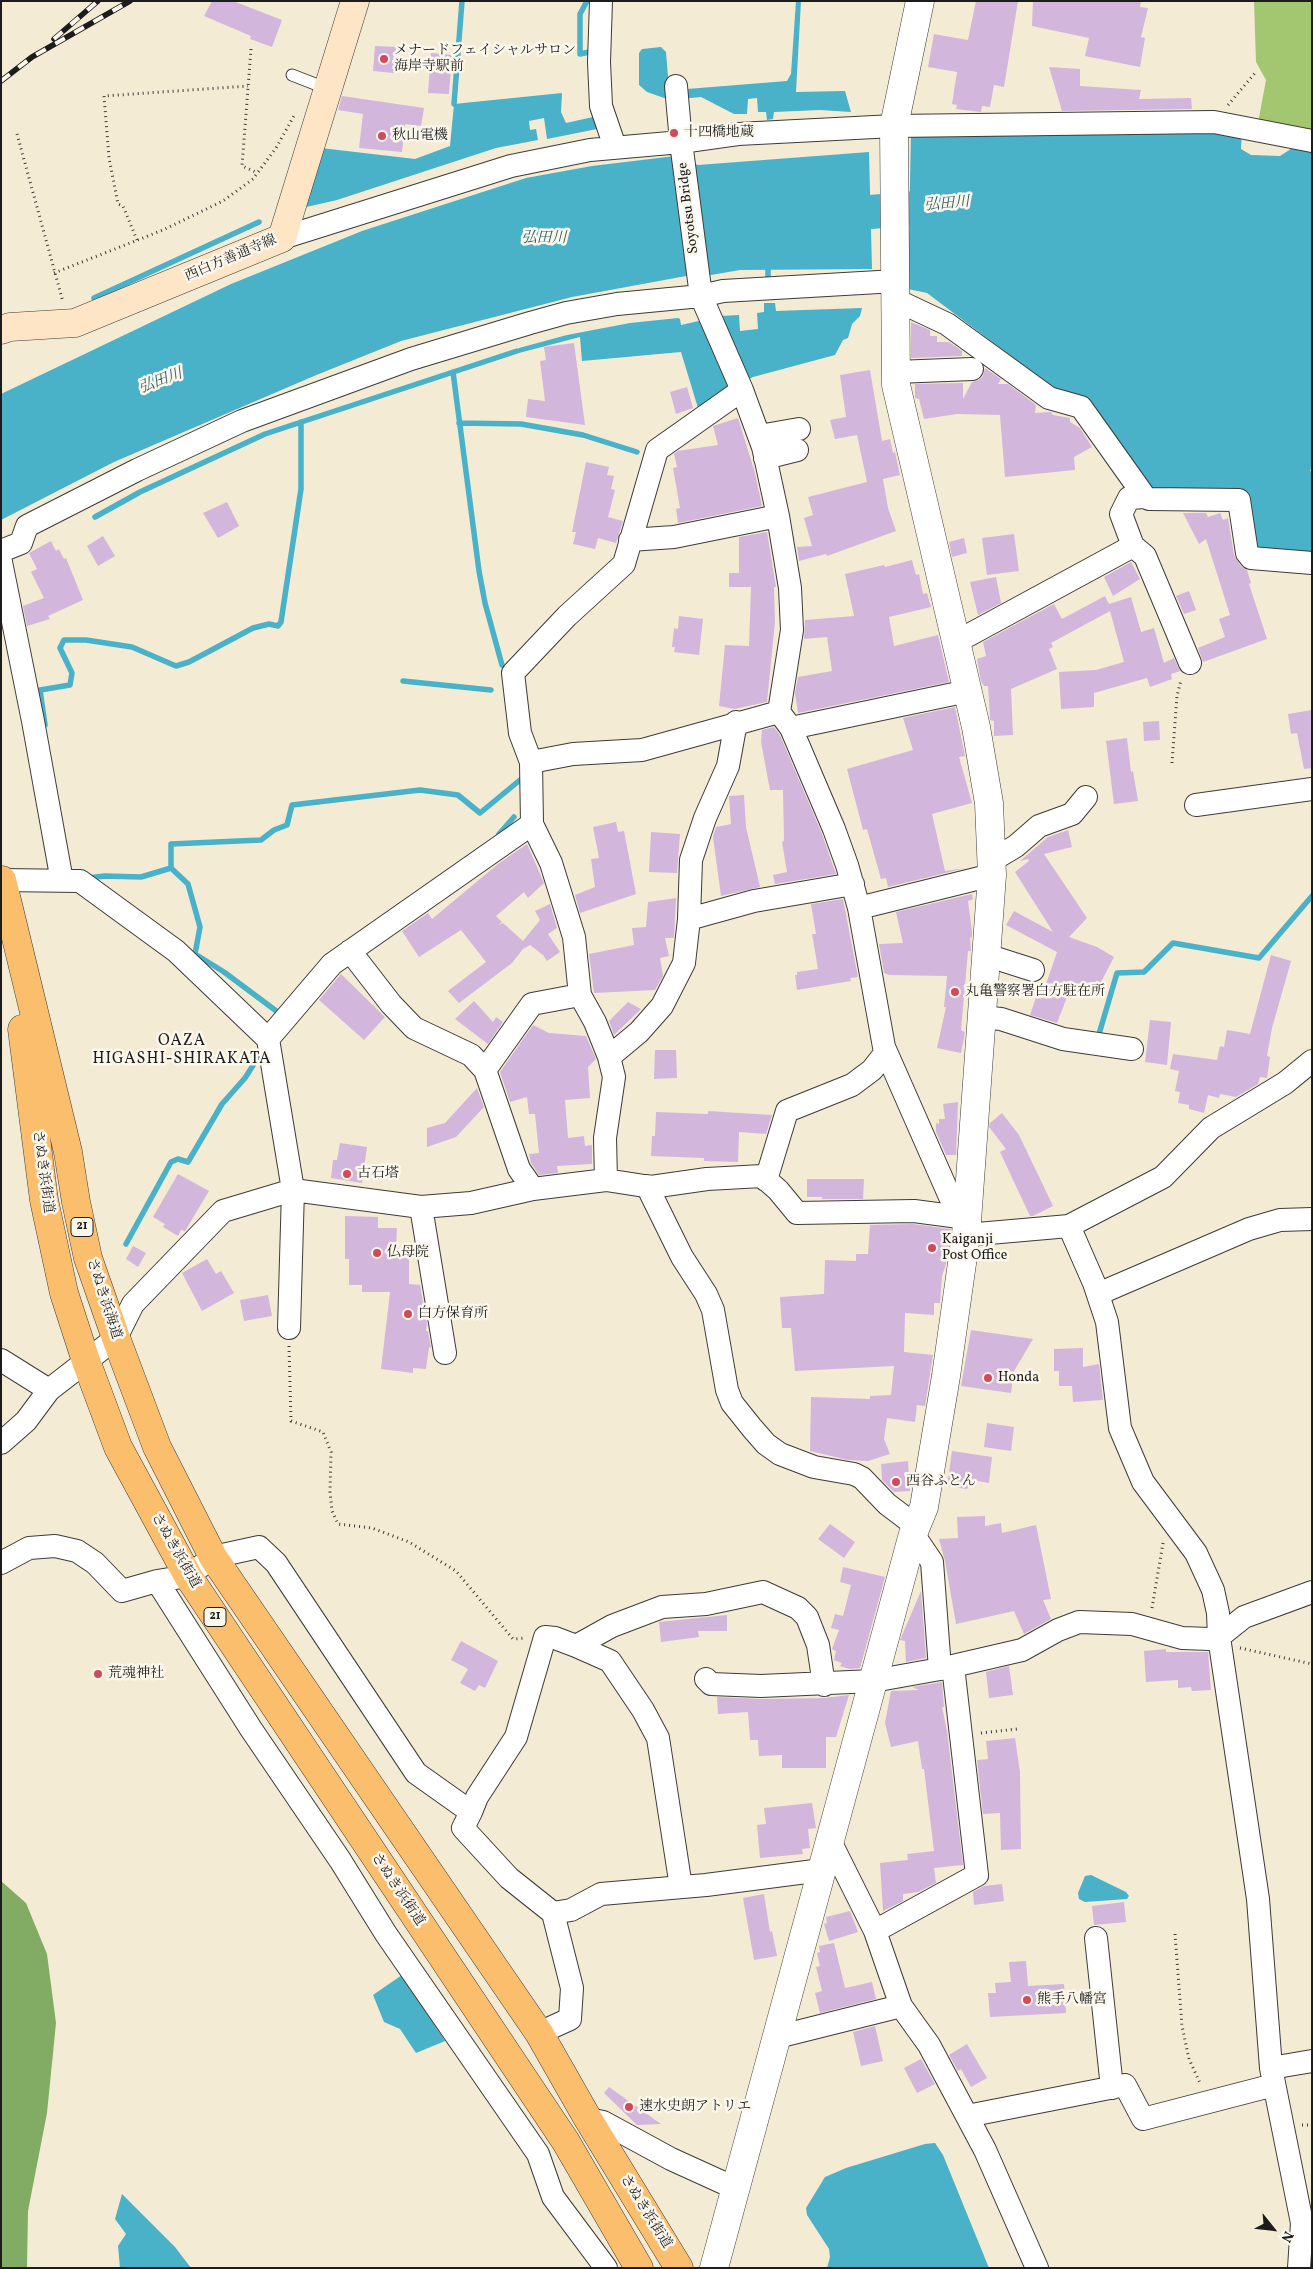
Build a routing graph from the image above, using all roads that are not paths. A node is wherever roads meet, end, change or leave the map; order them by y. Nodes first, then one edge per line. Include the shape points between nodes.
1 (355, 1) edge
2 (601, 1) edge
3 (920, 1) edge
4 (292, 75) dead end
5 (320, 86) junction
6 (676, 86) dead end
7 (895, 132) junction
8 (1312, 141) edge
9 (681, 142) junction
10 (615, 147) junction
11 (282, 238) junction
12 (896, 290) junction
13 (701, 296) junction
14 (1, 330) edge
15 (972, 369) dead end
16 (896, 372) junction
17 (742, 390) junction
18 (759, 436) junction
19 (765, 458) junction
20 (1145, 497) junction
21 (778, 516) junction
22 (630, 540) junction
23 (1133, 546) junction
24 (1, 550) edge
25 (1, 562) edge
26 (1312, 563) edge
27 (956, 642) junction
28 (1189, 660) road end
29 (968, 691) junction
30 (785, 720) junction
31 (736, 722) junction
32 (531, 762) junction
33 (1312, 789) edge
34 (1086, 797) dead end
35 (1196, 804) dead end
36 (532, 824) junction
37 (992, 868) junction
38 (2, 879) edge
39 (62, 881) junction
40 (852, 884) junction
41 (859, 908) junction
42 (689, 920) junction
43 (350, 951) junction
44 (986, 955) junction
45 (1033, 970) dead end
46 (580, 995) junction
47 (982, 1017) junction
48 (268, 1039) junction
49 (1132, 1049) dead end
50 (886, 1052) junction
51 (609, 1057) junction
52 (1312, 1061) edge
53 (485, 1070) junction
54 (606, 1180) junction
55 (766, 1180) junction
56 (647, 1186) junction
57 (532, 1189) junction
58 (293, 1190) junction
59 (421, 1207) junction
60 (1312, 1219) edge
61 (967, 1226) junction
62 (1069, 1226) junction
63 (1098, 1294) junction
64 (289, 1328) road end
65 (116, 1338) junction
66 (445, 1353) dead end
67 (1, 1360) edge
68 (86, 1361) junction
69 (49, 1390) junction
70 (1, 1443) edge
71 (915, 1530) junction
72 (213, 1557) junction
73 (1, 1562) edge
74 (188, 1576) junction
75 (157, 1581) junction
76 (1312, 1592) edge
77 (1219, 1640) junction
78 (576, 1646) junction
79 (946, 1668) junction
80 (706, 1679) dead end
81 (873, 1681) junction
82 (824, 1685) junction
83 (470, 1812) junction
84 (830, 1841) junction
85 (822, 1870) junction
86 (681, 1886) junction
87 (553, 1913) junction
88 (875, 1931) junction
89 (1096, 1938) dead end
90 (901, 2006) junction
91 (539, 2032) junction
92 (777, 2038) junction
93 (1312, 2061) edge
94 (1272, 2077) junction
95 (1112, 2088) junction
96 (967, 2116) junction
97 (588, 2119) junction
98 (736, 2189) junction
99 (606, 2268) edge
100 (639, 2268) edge
101 (679, 2268) edge
102 (714, 2268) edge
103 (1037, 2268) edge
104 (1299, 2268) edge

1 - 5 main road, 西白方善通寺線
2 - 10 street via 601,106
3 - 7 street
4 - 5 lane
5 - 11 main road, 西白方善通寺線
6 - 9 street, Soyotsu Bridge
7 - 8 street via 1214,122
7 - 9 street via 738,134
7 - 12 street
9 - 10 street
9 - 13 street, Soyotsu Bridge
10 - 11 street via 511,166
11 - 14 main road, 西白方善通寺線 via 75,323
12 - 13 street via 768,288
12 - 16 street
12 - 20 street via 1049,398 1081,407
13 - 17 street, Soyotsu Bridge
13 - 24 street via 617,304 566,313 411,359 292,401 137,470 27,526 20,543
15 - 16 street
16 - 27 street via 896,385
17 - 18 street, Soyotsu Bridge
17 - 22 street via 657,450
18 - 19 street, Soyotsu Bridge
18 - 19 street via 798,439
19 - 21 street, Soyotsu Bridge
20 - 23 street via 1128,498 1121,514
20 - 26 street via 1240,500 1247,553 1251,558
21 - 22 street via 674,537
21 - 30 street, Soyotsu Bridge via 790,588 792,630
22 - 32 street via 624,564 566,616 513,673 520,733
23 - 27 street
23 - 28 street via 1145,556
25 - 39 street via 34,721
27 - 29 street
29 - 30 street
29 - 37 street via 989,803
30 - 31 street
30 - 40 street via 834,829
31 - 32 street via 642,750 573,754
31 - 42 street via 728,766 691,860
32 - 36 street
33 - 35 street
34 - 37 street via 1072,814 1039,826
36 - 43 street
36 - 46 street via 551,863 574,937
37 - 41 street
37 - 44 street
38 - 39 street
38 - 65 main road, さぬき浜海道 / 21 via 68,1152 88,1258
38 - 68 main road, さぬき浜街道 / 21 via 44,1200 64,1293
39 - 48 street via 80,881 176,951
40 - 41 street
40 - 42 street via 754,902
41 - 50 street
42 - 51 street via 684,963 662,1006 639,1032
43 - 48 street via 332,964
43 - 53 street via 414,1028 471,1055
44 - 45 street
44 - 47 street
46 - 51 street
46 - 53 street via 532,1004
47 - 49 street via 1001,1019 1063,1039
47 - 61 street
48 - 58 street
50 - 55 street via 872,1070 852,1085 787,1111
50 - 61 street via 954,1206
51 - 54 street via 614,1077 605,1138
52 - 62 street via 1285,1083 1211,1128 1163,1177
53 - 57 street via 519,1169
54 - 56 street
54 - 57 street
55 - 56 street via 762,1176
55 - 61 street via 797,1213 914,1210
56 - 71 street via 713,1310 732,1403 766,1444 780,1454 814,1467 862,1478
57 - 59 street via 471,1203
58 - 59 street
58 - 64 street
58 - 65 street via 223,1211 133,1304
59 - 66 street
60 - 63 street via 1280,1220 1249,1229
61 - 62 street
61 - 71 street via 924,1507
62 - 63 street
63 - 77 street via 1107,1322 1120,1428 1143,1482 1196,1553 1206,1572 1218,1614
65 - 68 street
65 - 72 main road, さぬき浜海道 / 21 via 157,1447
67 - 69 street
68 - 69 street
68 - 74 main road, さぬき浜街道 / 21 via 118,1447
69 - 70 street via 26,1421
71 - 79 street via 932,1562
71 - 81 street
72 - 74 street
72 - 83 street via 259,1547 265,1552 276,1563 416,1773
72 - 91 main road, さぬき浜街道 / 21
73 - 75 street via 29,1548 55,1546 77,1551 95,1563 122,1591
74 - 75 street
74 - 100 main road, さぬき浜街道 / 21 via 566,2142
75 - 99 street via 386,1934 538,2154 554,2197
76 - 77 street via 1244,1618
77 - 79 street via 1182,1638 1132,1624 1080,1622 1022,1650
77 - 94 street via 1258,1899
78 - 82 street via 612,1626 662,1607 706,1604 763,1592 798,1608 807,1616 818,1645
78 - 83 street via 545,1638 516,1737
78 - 86 street via 610,1661 658,1738
79 - 81 street
79 - 88 street via 961,1736 977,1875
80 - 82 street via 711,1684 733,1686
81 - 82 street
81 - 84 street
83 - 87 street via 463,1828 509,1878
84 - 85 street
84 - 88 street
85 - 86 street
85 - 92 street
86 - 87 street via 602,1894 571,1910
87 - 91 street via 572,1988 570,2019
88 - 90 street
89 - 95 street
90 - 92 street
90 - 96 street via 929,2045
91 - 97 main road, さぬき浜街道 / 21
92 - 98 street
93 - 94 street
94 - 95 street via 1208,2102 1143,2119 1125,2085
94 - 104 street via 1302,2223
95 - 96 street
96 - 103 street
97 - 98 street via 603,2122
97 - 101 main road, さぬき浜街道 / 21
98 - 102 street

